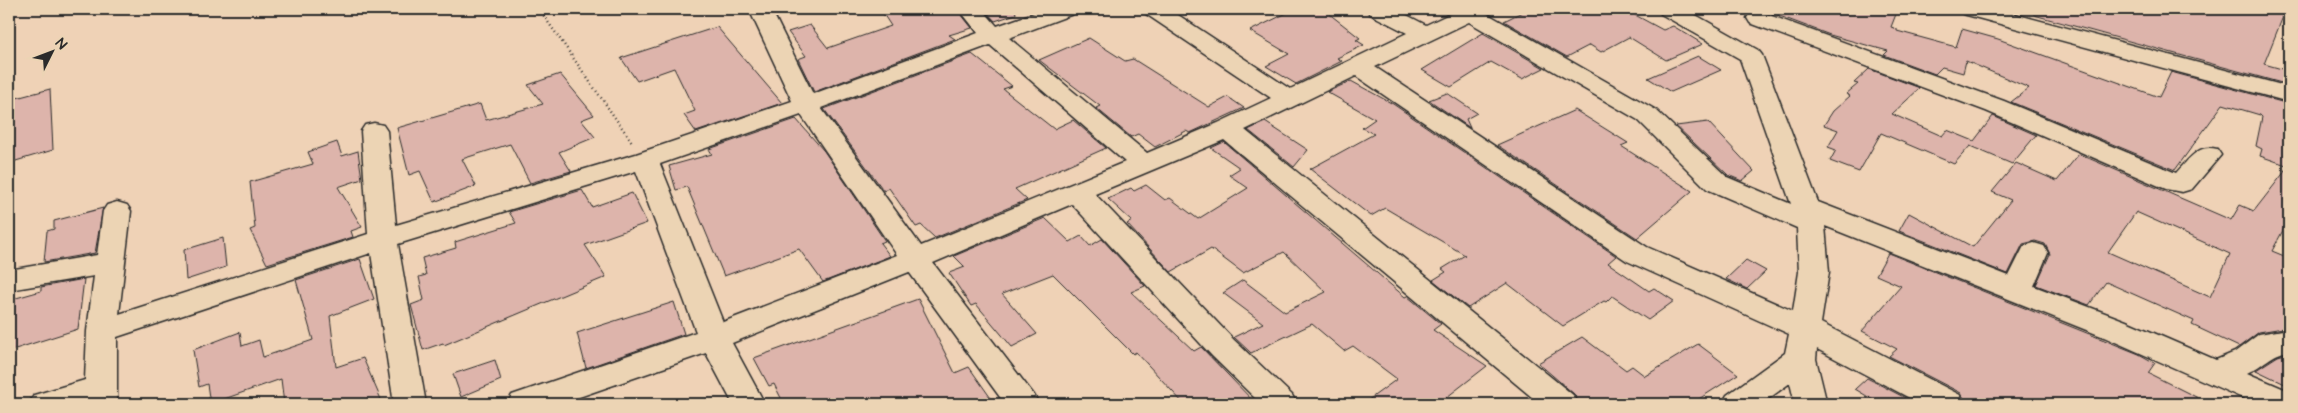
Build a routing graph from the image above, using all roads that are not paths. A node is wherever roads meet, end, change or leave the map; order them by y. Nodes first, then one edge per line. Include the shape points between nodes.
1 (760, 9) edge
2 (970, 9) edge
3 (1065, 9) edge
4 (1154, 9) edge
5 (1378, 9) edge
6 (1669, 9) edge
7 (1971, 9) edge
8 (1474, 11) edge
9 (1759, 13) edge
10 (1424, 33) junction
11 (993, 36) junction
12 (1750, 55) junction
13 (1357, 66) junction
14 (2289, 95) edge
15 (1288, 99) junction
16 (806, 105) junction
17 (1227, 129) junction
18 (374, 131) dead end
19 (2208, 155) dead end
20 (644, 160) junction
21 (1144, 164) junction
22 (1076, 192) junction
23 (117, 211) dead end
24 (1809, 215) junction
25 (383, 239) junction
26 (2034, 253) dead end
27 (915, 259) junction
28 (110, 263) junction
29 (9, 280) edge
30 (2017, 290) junction
31 (102, 331) junction
32 (714, 338) junction
33 (2289, 340) edge
34 (1803, 344) junction
35 (2217, 373) junction
36 (101, 396) edge
37 (46, 404) edge
38 (410, 404) edge
39 (522, 404) edge
40 (748, 404) edge
41 (1023, 404) edge
42 (1281, 404) edge
43 (1562, 404) edge
44 (1738, 404) edge
45 (1811, 404) edge
46 (1950, 404) edge
47 (2287, 404) edge

1 - 16 street
2 - 11 street
3 - 11 street
4 - 15 street
5 - 10 street
6 - 12 street
7 - 14 street
8 - 10 street
8 - 24 street via 1647,115 1717,182
9 - 12 street
9 - 19 street via 1987,103 2176,183 2182,183
10 - 13 street
11 - 16 street
11 - 21 street
12 - 24 street
13 - 15 street
13 - 34 street via 1637,254
15 - 17 street
16 - 20 street
16 - 27 street
17 - 21 street
17 - 43 street
18 - 25 street
20 - 25 street
20 - 32 street
21 - 22 street
22 - 27 street
22 - 42 street via 1223,348
23 - 28 street
24 - 30 street
24 - 34 street via 1814,272
25 - 31 street
25 - 38 street
26 - 30 street
27 - 32 street
27 - 41 street
28 - 29 street
28 - 31 street
30 - 35 street
31 - 36 street
32 - 39 street
32 - 40 street
33 - 35 street via 2270,342 2246,360
34 - 44 street
34 - 45 street
34 - 46 street
35 - 47 street
36 - 37 street

